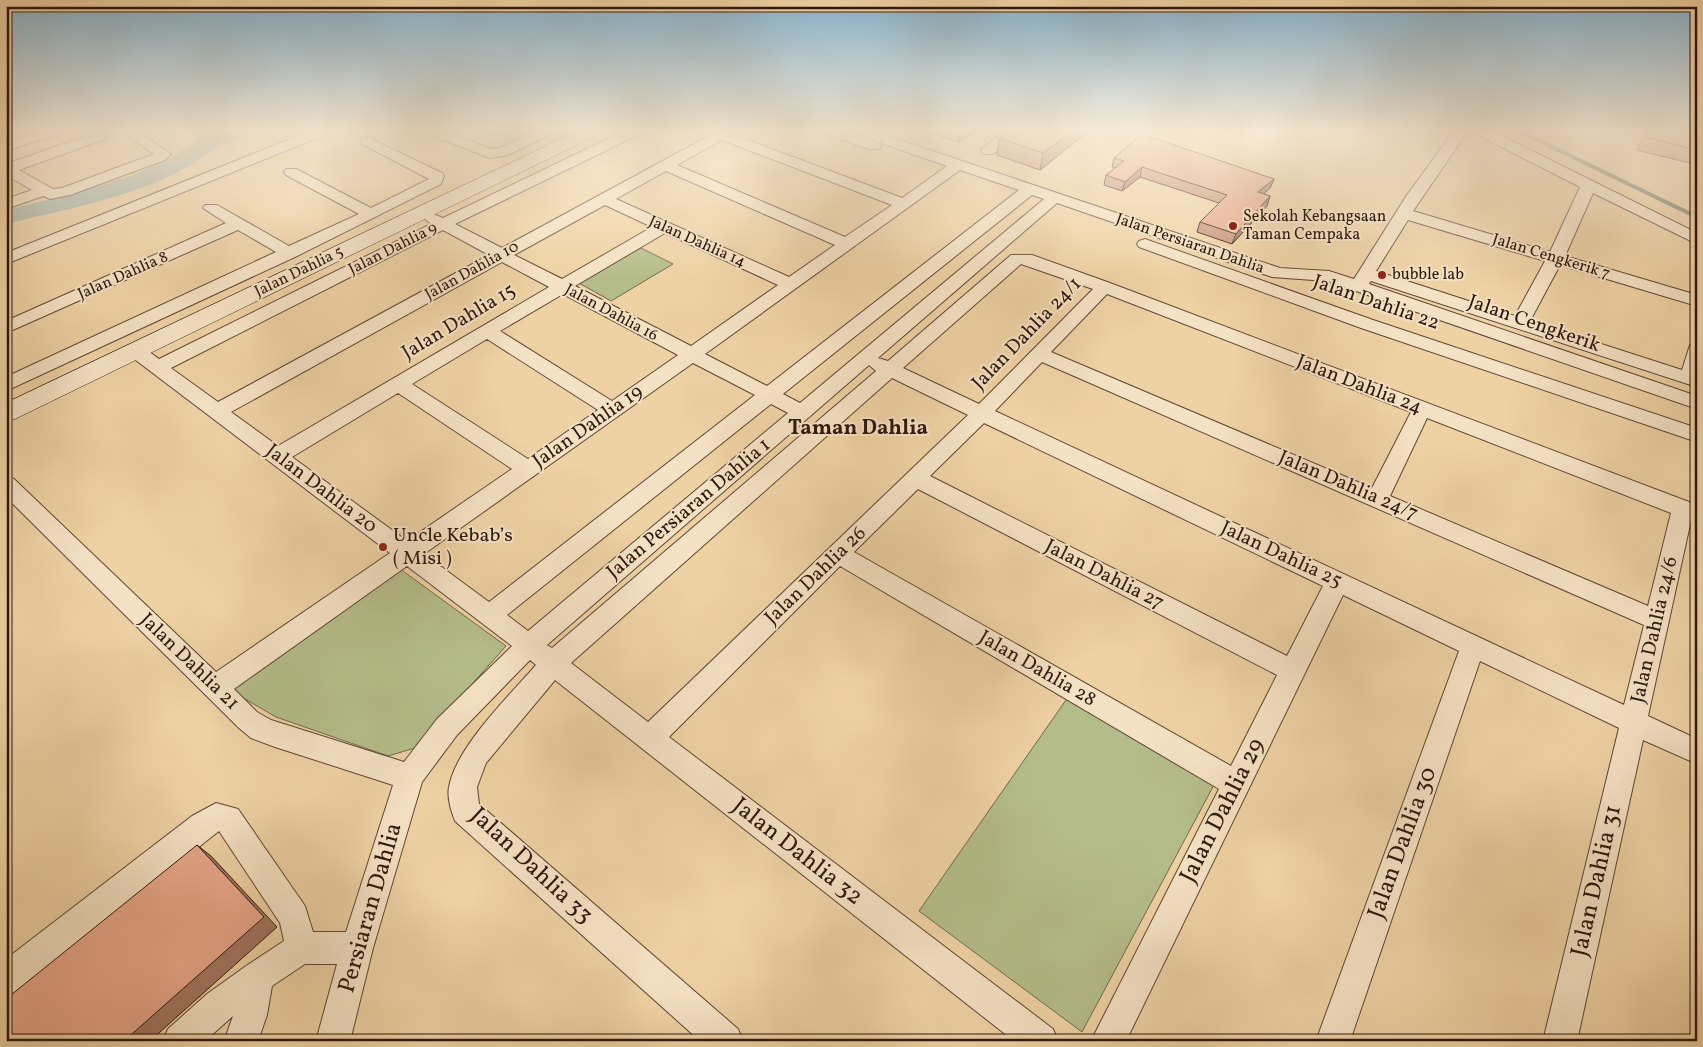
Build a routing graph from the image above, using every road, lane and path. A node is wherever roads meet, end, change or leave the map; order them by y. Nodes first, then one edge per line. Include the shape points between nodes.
1 (28, 180) edge
2 (98, 180) edge
3 (201, 180) edge
4 (306, 180) edge
5 (436, 180) edge
6 (490, 180) edge
7 (534, 180) edge
8 (638, 180) edge
9 (699, 180) edge
10 (843, 180) edge
11 (938, 180) edge
12 (997, 180) edge
13 (1426, 180) edge
14 (1581, 180) edge
15 (1589, 184) junction
16 (1030, 189) junction
17 (46, 193) junction
18 (604, 199) junction
19 (1049, 202) junction
20 (6, 204) edge
21 (904, 204) junction
22 (212, 208) dead end
23 (421, 213) junction
24 (371, 214) junction
25 (1405, 214) junction
26 (240, 223) junction
27 (443, 224) junction
28 (663, 227) junction
29 (1697, 239) edge
30 (847, 244) junction
31 (289, 253) junction
32 (501, 255) junction
33 (1021, 258) joint
34 (6, 259) edge
35 (1555, 259) junction
36 (1329, 276) joint
37 (1362, 280) junction
38 (791, 284) junction
39 (562, 287) junction
40 (1104, 287) junction
41 (1697, 301) edge
42 (1520, 323) junction
43 (6, 328) edge
44 (487, 332) junction
45 (1697, 349) edge
46 (136, 351) junction
47 (1039, 354) junction
48 (692, 355) junction
49 (866, 358) junction
50 (158, 367) junction
51 (890, 370) junction
52 (1693, 379) edge
53 (398, 384) junction
54 (6, 385) edge
55 (768, 395) junction
56 (1697, 403) edge
57 (1422, 409) junction
58 (612, 410) junction
59 (217, 411) junction
60 (802, 412) junction
61 (6, 413) edge
62 (982, 413) junction
63 (1697, 435) edge
64 (277, 456) junction
65 (528, 469) junction
66 (915, 478) junction
67 (6, 484) edge
68 (1378, 499) junction
69 (1690, 511) edge
70 (407, 554) junction
71 (838, 554) junction
72 (1337, 582) junction
73 (490, 615) junction
74 (1657, 620) junction
75 (529, 645) junction
76 (1473, 646) junction
77 (553, 664) junction
78 (1293, 671) junction
79 (216, 687) junction
80 (1633, 722) junction
81 (650, 738) junction
82 (1697, 752) edge
83 (410, 776) junction
84 (1236, 784) junction
85 (301, 948) junction
86 (356, 948) junction
87 (257, 977) junction
88 (6, 980) edge
89 (180, 1041) edge
90 (241, 1041) edge
91 (333, 1041) edge
92 (726, 1041) edge
93 (1041, 1041) edge
94 (1108, 1041) edge
95 (1332, 1041) edge
96 (1560, 1041) edge

1 - 17 street
2 - 17 street via 65,192
3 - 34 street
4 - 24 street
5 - 24 street, Jalan Dahlia 5
6 - 23 street, Jalan Dahlia 5
7 - 27 street, Jalan Dahlia 9
8 - 18 street, Jalan Dahlia 10
9 - 30 street
10 - 21 street
11 - 21 street, Jalan Dahlia 19
12 - 16 street, Jalan Dahlia 22
13 - 25 street
14 - 15 street
15 - 29 street
15 - 35 street
16 - 19 street, Jalan Dahlia 22
16 - 55 street, Jalan Persiaran Dahlia 1
17 - 20 street
18 - 28 street, Jalan Dahlia 14
18 - 32 street, Jalan Dahlia 10
19 - 36 street, Jalan Persiaran Dahlia via 1278,273
19 - 49 street, Jalan Persiaran Dahlia 1
19 - 63 street, Jalan Dahlia 22 via 1367,324
21 - 30 street, Jalan Dahlia 19
22 - 26 street
23 - 27 street, Jalan Dahlia 16
23 - 46 street, Jalan Dahlia 5
24 - 31 street, Jalan Dahlia 5
25 - 35 street, Jalan Cengkerik 7
25 - 37 street
26 - 31 street
26 - 43 street, Jalan Dahlia 8
27 - 32 street, Jalan Dahlia 16
27 - 50 street, Jalan Dahlia 9
28 - 38 street, Jalan Dahlia 14
28 - 39 street, Jalan Dahlia 15
30 - 38 street, Jalan Dahlia 19
31 - 54 street, Jalan Dahlia 5
32 - 39 street, Jalan Dahlia 16
32 - 59 street, Jalan Dahlia 10
33 - 40 street, Jalan Dahlia 24
33 - 51 street, Jalan Dahlia 33
35 - 41 street, Jalan Cengkerik 7
35 - 42 street
36 - 37 street, Jalan Cengkerik
37 - 42 street
37 - 56 street, Jalan Cengkerik
38 - 48 street, Jalan Dahlia 19
39 - 44 street, Jalan Dahlia 15
39 - 48 street, Jalan Dahlia 16
40 - 47 street, Jalan Dahlia 24/1
40 - 57 street, Jalan Dahlia 24
42 - 52 street
44 - 53 street, Jalan Dahlia 15
44 - 58 street
45 - 52 street
46 - 50 street, Jalan Dahlia 20
46 - 61 street, Jalan Dahlia 5
47 - 62 street, Jalan Dahlia 24/1
47 - 68 street, Jalan Dahlia 24/7
48 - 55 street, Jalan Dahlia 16
48 - 58 street, Jalan Dahlia 19
49 - 51 street, Jalan Dahlia 25
49 - 60 street, Jalan Persiaran Dahlia 1
50 - 59 street, Jalan Dahlia 20
51 - 62 street, Jalan Dahlia 25
51 - 77 street, Jalan Dahlia 33
53 - 64 street, Jalan Dahlia 15
53 - 65 street
55 - 60 street, Jalan Dahlia 16
55 - 73 street, Jalan Persiaran Dahlia 1
57 - 68 street
57 - 69 street, Jalan Dahlia 24
58 - 65 street, Jalan Dahlia 19
59 - 64 street, Jalan Dahlia 20
60 - 75 street, Jalan Persiaran Dahlia 1
62 - 66 street, Jalan Dahlia 26
62 - 72 street, Jalan Dahlia 25
64 - 70 street, Jalan Dahlia 20
65 - 70 street, Jalan Dahlia 19
66 - 71 street, Jalan Dahlia 26
66 - 78 street, Jalan Dahlia 27
67 - 79 street, Jalan Dahlia 21
68 - 74 street, Jalan Dahlia 24/7
69 - 74 street, Jalan Dahlia 24/6
70 - 73 street, Jalan Dahlia 20
70 - 79 street, Jalan Dahlia 19
71 - 81 street, Jalan Dahlia 26
71 - 84 street, Jalan Dahlia 28
72 - 76 street, Jalan Dahlia 25
72 - 78 street, Jalan Dahlia 29
73 - 75 street, Jalan Dahlia 20
74 - 80 street, Jalan Dahlia 24/6
75 - 77 street, Jalan Dahlia 20
75 - 83 street, Jalan Persiaran Dahlia 1 via 447,727
76 - 80 street, Jalan Dahlia 25
76 - 95 street, Jalan Dahlia 30
77 - 81 street, Jalan Dahlia 32
77 - 92 street, Jalan Dahlia 33 via 475,756 463,788 465,811
78 - 84 street, Jalan Dahlia 29
79 - 83 street, Jalan Dahlia 21 via 248,720 274,735
80 - 82 street, Jalan Dahlia 25
80 - 96 street, Jalan Dahlia 31
81 - 93 street, Jalan Dahlia 32
83 - 86 street, Persiaran Dahlia
84 - 94 street, Jalan Dahlia 29
85 - 86 street
85 - 87 street
85 - 88 street via 294,917 228,819 216,817
86 - 91 street, Persiaran Dahlia
87 - 89 street
87 - 90 street

